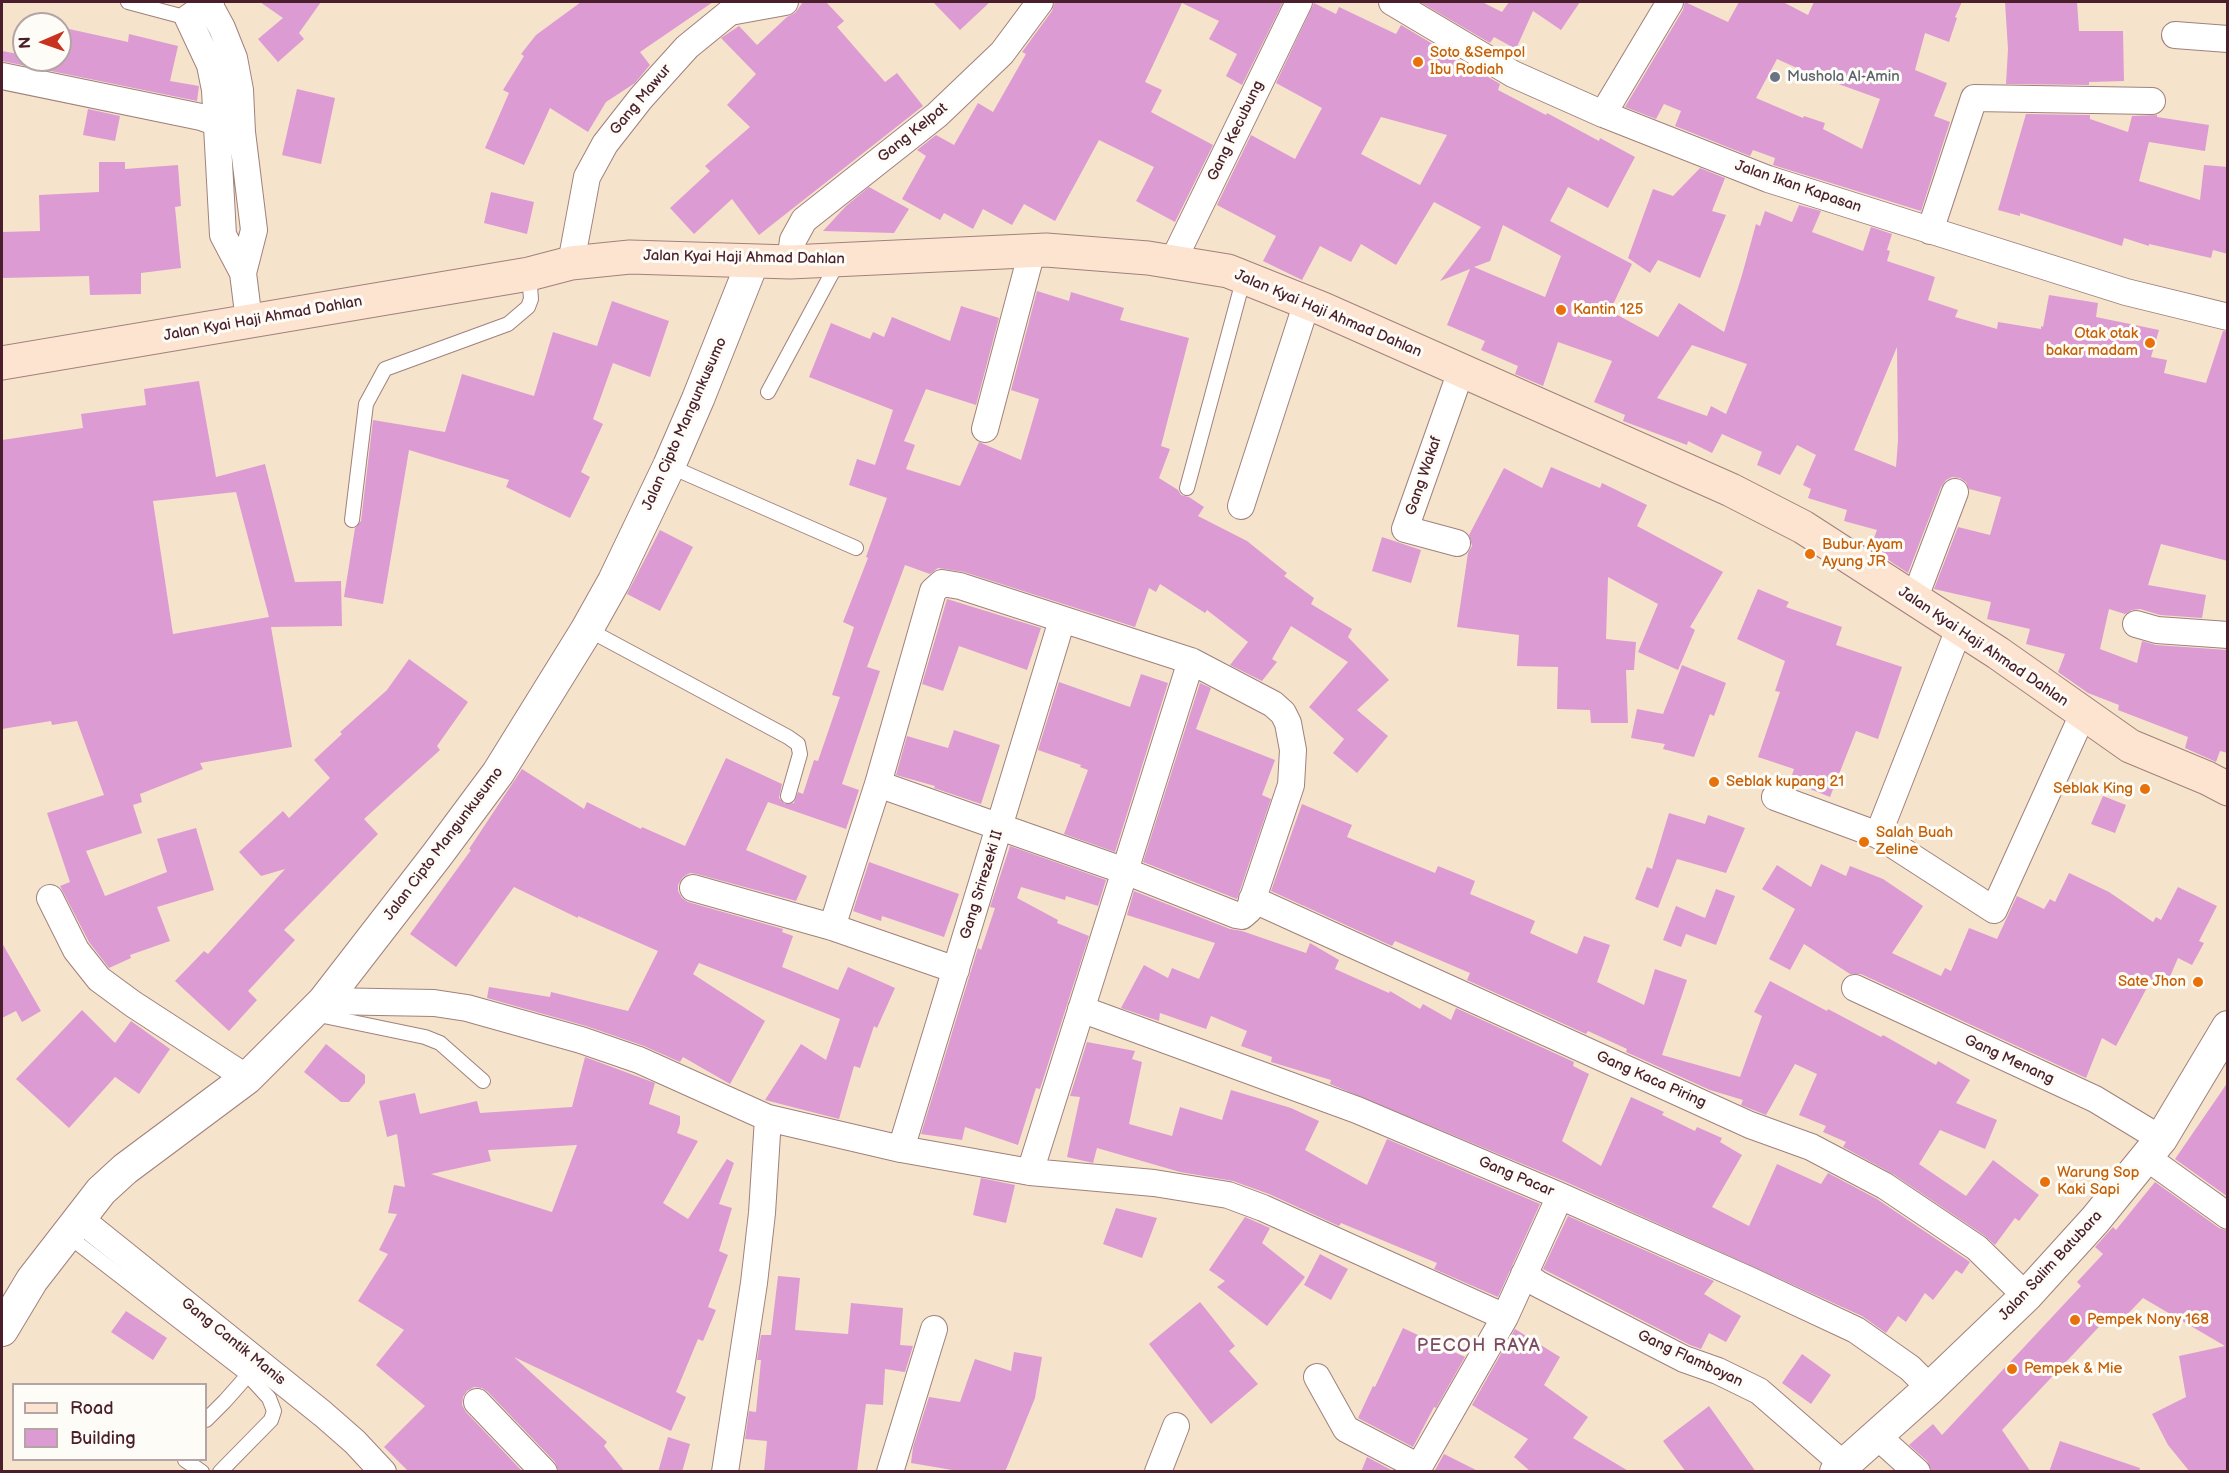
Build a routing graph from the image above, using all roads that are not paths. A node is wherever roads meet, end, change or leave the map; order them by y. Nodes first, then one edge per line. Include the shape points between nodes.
1 (128, 2) edge
2 (785, 2) edge
3 (1040, 2) edge
4 (1299, 2) edge
5 (1392, 2) edge
6 (1670, 2) edge
7 (210, 3) edge
8 (188, 18) junction
9 (2175, 35) dead end
10 (2228, 39) edge
11 (2, 76) edge
12 (2152, 101) dead end
13 (1603, 114) junction
14 (217, 123) junction
15 (242, 132) junction
16 (1930, 231) junction
17 (1032, 251) junction
18 (753, 261) junction
19 (838, 261) junction
20 (1173, 261) junction
21 (790, 262) junction
22 (572, 263) junction
23 (243, 273) junction
24 (529, 274) junction
25 (1244, 277) junction
26 (1307, 302) junction
27 (2228, 317) edge
28 (249, 321) junction
29 (2, 363) edge
30 (1461, 371) junction
31 (768, 392) dead end
32 (985, 429) dead end
33 (669, 466) junction
34 (1187, 488) dead end
35 (1955, 492) dead end
36 (1241, 506) dead end
37 (352, 520) dead end
38 (1457, 543) dead end
39 (856, 548) dead end
40 (1914, 600) junction
41 (1062, 620) junction
42 (2136, 624) dead end
43 (1959, 629) junction
44 (586, 631) junction
45 (2228, 635) edge
46 (1191, 661) junction
47 (2083, 714) junction
48 (879, 784) junction
49 (2228, 789) edge
50 (788, 796) dead end
51 (1775, 797) dead end
52 (999, 827) junction
53 (1878, 835) junction
54 (1125, 871) junction
55 (693, 888) dead end
56 (50, 898) dead end
57 (1252, 899) junction
58 (832, 927) junction
59 (956, 970) junction
60 (1855, 988) dead end
61 (318, 1007) junction
62 (1081, 1009) junction
63 (2228, 1027) edge
64 (247, 1078) junction
65 (483, 1081) dead end
66 (768, 1118) junction
67 (2153, 1148) junction
68 (901, 1149) junction
69 (1030, 1172) junction
70 (1560, 1196) junction
71 (2228, 1216) edge
72 (73, 1226) junction
73 (1524, 1274) junction
74 (2026, 1296) junction
75 (1505, 1317) junction
76 (4, 1322) edge
77 (934, 1329) dead end
78 (248, 1375) junction
79 (1317, 1377) dead end
80 (1930, 1388) junction
81 (477, 1402) dead end
82 (207, 1419) edge
83 (1176, 1426) dead end
84 (1876, 1436) junction
85 (186, 1461) edge
86 (1840, 1468) edge
87 (1418, 1469) edge
88 (202, 1472) edge
89 (220, 1472) edge
90 (383, 1472) edge
91 (544, 1472) edge
92 (725, 1472) edge
93 (890, 1472) edge
94 (1158, 1472) edge
95 (1917, 1472) edge

1 - 8 lane
2 - 22 street, Gang Mawur via 730,12 687,47 641,98 604,144 587,177
3 - 21 street, Gang Kelpat via 1002,53 937,115 804,220 793,240
4 - 20 street, Gang Kecubung
5 - 13 street, Jalan Ikan Kapasan via 1513,74
6 - 13 street
7 - 8 street
7 - 15 street via 234,58
8 - 14 street via 210,65
9 - 10 street
11 - 14 street
12 - 16 street via 1974,98
13 - 16 street, Jalan Ikan Kapasan via 1768,178
14 - 15 street
14 - 23 street via 224,235
15 - 23 street via 254,230
16 - 27 street, Jalan Ikan Kapasan via 2126,292
17 - 19 main road, Jalan Kyai Haji Ahmad Dahlan
17 - 20 main road, Jalan Kyai Haji Ahmad Dahlan
17 - 32 street
18 - 21 main road, Jalan Kyai Haji Ahmad Dahlan
18 - 22 main road, Jalan Kyai Haji Ahmad Dahlan via 630,257
18 - 33 street, Jalan Cipto Mangunkusumo
19 - 21 main road, Jalan Kyai Haji Ahmad Dahlan
19 - 31 lane
20 - 25 main road, Jalan Kyai Haji Ahmad Dahlan
22 - 24 main road, Jalan Kyai Haji Ahmad Dahlan
23 - 28 street
24 - 28 main road, Jalan Kyai Haji Ahmad Dahlan
24 - 37 lane via 528,307 508,324 385,369 366,404
25 - 26 main road, Jalan Kyai Haji Ahmad Dahlan
25 - 34 lane
26 - 30 main road, Jalan Kyai Haji Ahmad Dahlan
26 - 36 street
28 - 29 main road, Jalan Kyai Haji Ahmad Dahlan
30 - 38 street, Gang Wakaf via 1405,529
30 - 40 main road, Jalan Kyai Haji Ahmad Dahlan via 1741,495 1803,527
33 - 39 lane
33 - 44 street, Jalan Cipto Mangunkusumo
35 - 40 street
40 - 43 main road, Jalan Kyai Haji Ahmad Dahlan
41 - 46 street
41 - 48 street via 946,583 936,587
41 - 52 street, Gang Srirezeki II
42 - 45 street via 2157,630
43 - 47 main road, Jalan Kyai Haji Ahmad Dahlan via 1998,652
43 - 53 street
44 - 50 lane via 798,744 800,754
44 - 61 street, Jalan Cipto Mangunkusumo via 498,773
46 - 54 street
46 - 57 street via 1273,704 1288,723 1293,750 1291,785
47 - 49 main road, Jalan Kyai Haji Ahmad Dahlan via 2130,746
47 - 53 street via 1994,910
48 - 52 street
48 - 58 street
51 - 53 street
52 - 54 street
52 - 59 street, Gang Srirezeki II
54 - 57 street via 1236,915 1247,913
54 - 62 street
55 - 58 street
56 - 64 street via 76,950 99,979
57 - 74 street, Gang Kaca Piring via 1750,1125 1810,1148 1885,1186 1977,1248
58 - 59 street
59 - 68 street, Gang Srirezeki II
60 - 67 street, Gang Menang via 2095,1099
61 - 64 street, Jalan Cipto Mangunkusumo
61 - 65 lane via 440,1043
61 - 66 street via 434,1003 467,1008 639,1060
62 - 69 street
62 - 70 street, Gang Pacar via 1358,1110
63 - 67 street, Jalan Salim Batubara
64 - 72 street, Jalan Cipto Mangunkusumo via 125,1168
66 - 68 street
66 - 92 street via 754,1283
67 - 71 street, Gang Menang
67 - 74 street, Jalan Salim Batubara
68 - 69 street
69 - 75 street via 1154,1183 1228,1195
70 - 73 street
70 - 80 street, Gang Pacar via 1856,1330 1910,1368
72 - 76 street, Jalan Cipto Mangunkusumo
72 - 78 lane
72 - 90 street, Gang Cantik Manis via 323,1414
73 - 75 street
73 - 86 street, Gang Flamboyan via 1683,1359 1759,1391
74 - 80 street, Jalan Salim Batubara
75 - 87 street
77 - 93 street
78 - 82 lane
78 - 89 lane via 269,1398 274,1411 272,1420
79 - 87 street via 1346,1429
80 - 84 street, Jalan Salim Batubara
81 - 91 street
83 - 94 street
84 - 86 street, Jalan Salim Batubara
84 - 95 street
85 - 88 lane

